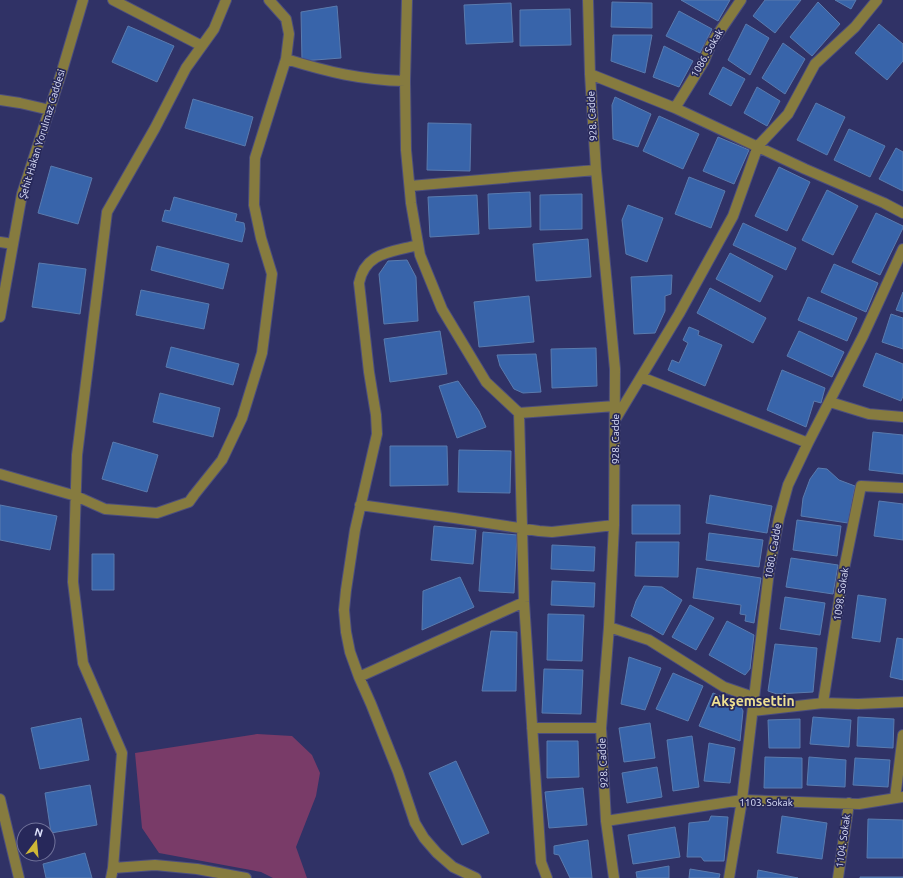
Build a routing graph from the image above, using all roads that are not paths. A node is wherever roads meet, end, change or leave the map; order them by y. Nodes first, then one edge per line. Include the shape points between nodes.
1 (83, 0) edge
2 (113, 0) edge
3 (226, 0) edge
4 (269, 0) edge
5 (407, 0) edge
6 (588, 0) edge
7 (741, 0) edge
8 (877, 0) edge
9 (202, 46) junction
10 (286, 59) junction
11 (590, 74) junction
12 (405, 81) junction
13 (0, 100) edge
14 (675, 108) junction
15 (50, 110) junction
16 (758, 146) junction
17 (596, 170) junction
18 (410, 186) junction
19 (903, 213) edge
20 (0, 242) edge
21 (13, 244) junction
22 (418, 244) junction
23 (903, 249) edge
24 (0, 317) edge
25 (641, 377) junction
26 (830, 402) junction
27 (615, 406) junction
28 (519, 413) junction
29 (903, 417) edge
30 (615, 420) junction
31 (808, 443) junction
32 (0, 474) edge
33 (903, 488) edge
34 (76, 496) junction
35 (360, 505) junction
36 (614, 525) junction
37 (522, 528) junction
38 (524, 602) junction
39 (609, 628) junction
40 (358, 677) junction
41 (753, 697) junction
42 (903, 702) edge
43 (823, 703) junction
44 (753, 711) junction
45 (532, 728) junction
46 (601, 728) junction
47 (903, 735) edge
48 (899, 798) edge
49 (0, 799) edge
50 (742, 800) junction
51 (849, 803) junction
52 (606, 821) junction
53 (113, 868) junction
54 (20, 878) edge
55 (111, 878) edge
56 (246, 878) edge
57 (476, 878) edge
58 (547, 878) edge
59 (614, 878) edge
60 (729, 878) edge
61 (838, 878) edge

1 - 15 street, Şehit Hakan Yorulmaz Caddesi
2 - 9 street
3 - 9 street via 214,29
4 - 10 street via 286,19 289,34
5 - 12 street
6 - 11 street, 928. Cadde
7 - 14 street, 1086. Sokak via 711,44 704,61
8 - 16 street via 855,27 814,64 788,114
9 - 34 street via 186,68 108,212 77,455
10 - 12 street via 350,77
10 - 34 street via 255,158 254,206 272,274 262,353 239,425 222,460 189,502 156,513 105,509
11 - 14 street
11 - 17 street, 928. Cadde
12 - 18 street via 406,150
13 - 15 street
14 - 16 street
15 - 21 street, Şehit Hakan Yorulmaz Caddesi via 22,194
16 - 19 street
16 - 25 street via 733,216
17 - 18 street
17 - 27 street, 928. Cadde via 615,369
18 - 22 street
20 - 21 street
21 - 24 street, Şehit Hakan Yorulmaz Caddesi
22 - 28 street via 442,309 486,382
22 - 35 street via 374,258 366,264 361,273 359,283 377,434
23 - 26 street, 1080. Cadde
25 - 30 street
25 - 31 street
26 - 29 street via 869,414
26 - 31 street, 1080. Cadde
27 - 28 street
27 - 30 street, 928. Cadde
28 - 37 street
30 - 36 street, 928. Cadde
31 - 41 street, 1080. Cadde via 788,485 779,518 769,571
32 - 34 street
33 - 43 street, 1098. Sokak via 861,486 844,569
34 - 53 street via 72,582 83,663 122,753
35 - 37 street
35 - 40 street via 344,610 350,652
36 - 37 street via 552,532
36 - 39 street, 928. Cadde
37 - 38 street
38 - 40 street
38 - 45 street
39 - 41 street via 649,640 724,687
39 - 46 street, 928. Cadde
40 - 57 street via 396,766 415,823 437,853 453,866
41 - 44 street, 1080. Cadde
42 - 43 street
43 - 44 street
44 - 50 street, 1080. Cadde
45 - 46 street
45 - 58 street via 541,862
46 - 52 street, 928. Cadde
47 - 48 street
48 - 51 street, 1103. Sokak
49 - 54 street
50 - 51 street, 1103. Sokak
50 - 52 street, 1103. Sokak
50 - 60 street, 1080. Cadde
51 - 61 street, 1104. Sokak
52 - 59 street, 928. Cadde
53 - 55 street
53 - 56 street via 155,865

